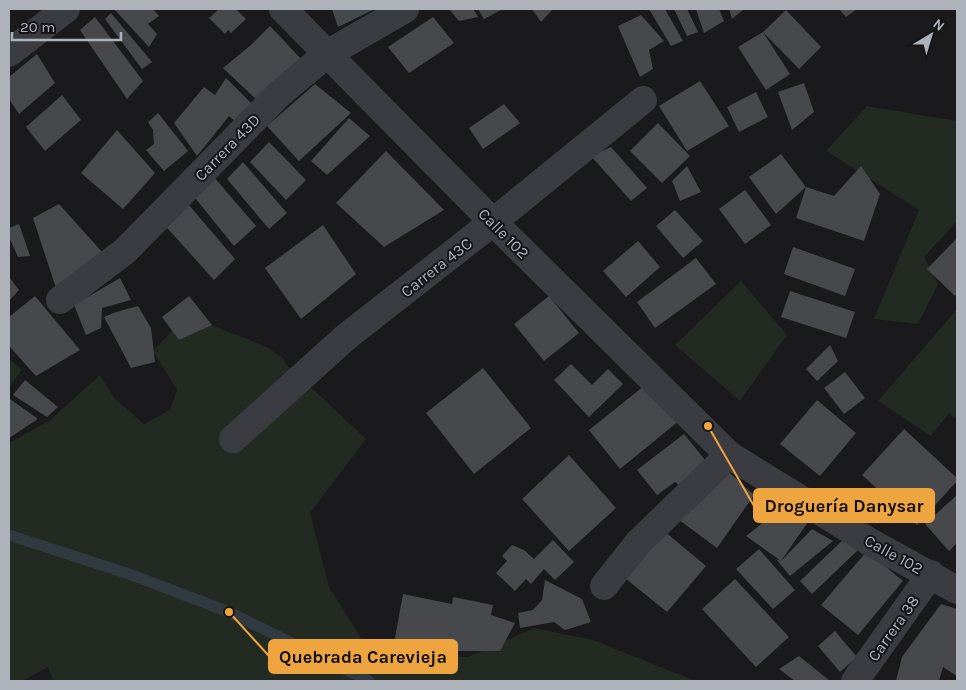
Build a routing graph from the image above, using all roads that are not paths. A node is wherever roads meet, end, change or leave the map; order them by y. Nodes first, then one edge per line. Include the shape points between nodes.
1 (283, 9) edge
2 (405, 9) edge
3 (58, 11) edge
4 (9, 53) edge
5 (327, 54) junction
6 (643, 100) dead end
7 (493, 222) junction
8 (60, 300) dead end
9 (233, 439) dead end
10 (729, 455) junction
11 (931, 574) junction
12 (604, 586) dead end
13 (957, 590) edge
14 (855, 681) edge

1 - 5 street, Calle 102
2 - 5 street, Carrera 43D
3 - 4 street
5 - 7 street, Calle 102
5 - 8 street, Carrera 43D via 279,94 125,251
6 - 7 street, Carrera 43C
7 - 9 street, Carrera 43C via 346,337
7 - 10 street, Calle 102
10 - 11 street, Calle 102 via 870,542
10 - 12 street via 640,542
11 - 13 street, Calle 102
11 - 14 street, Carrera 38

